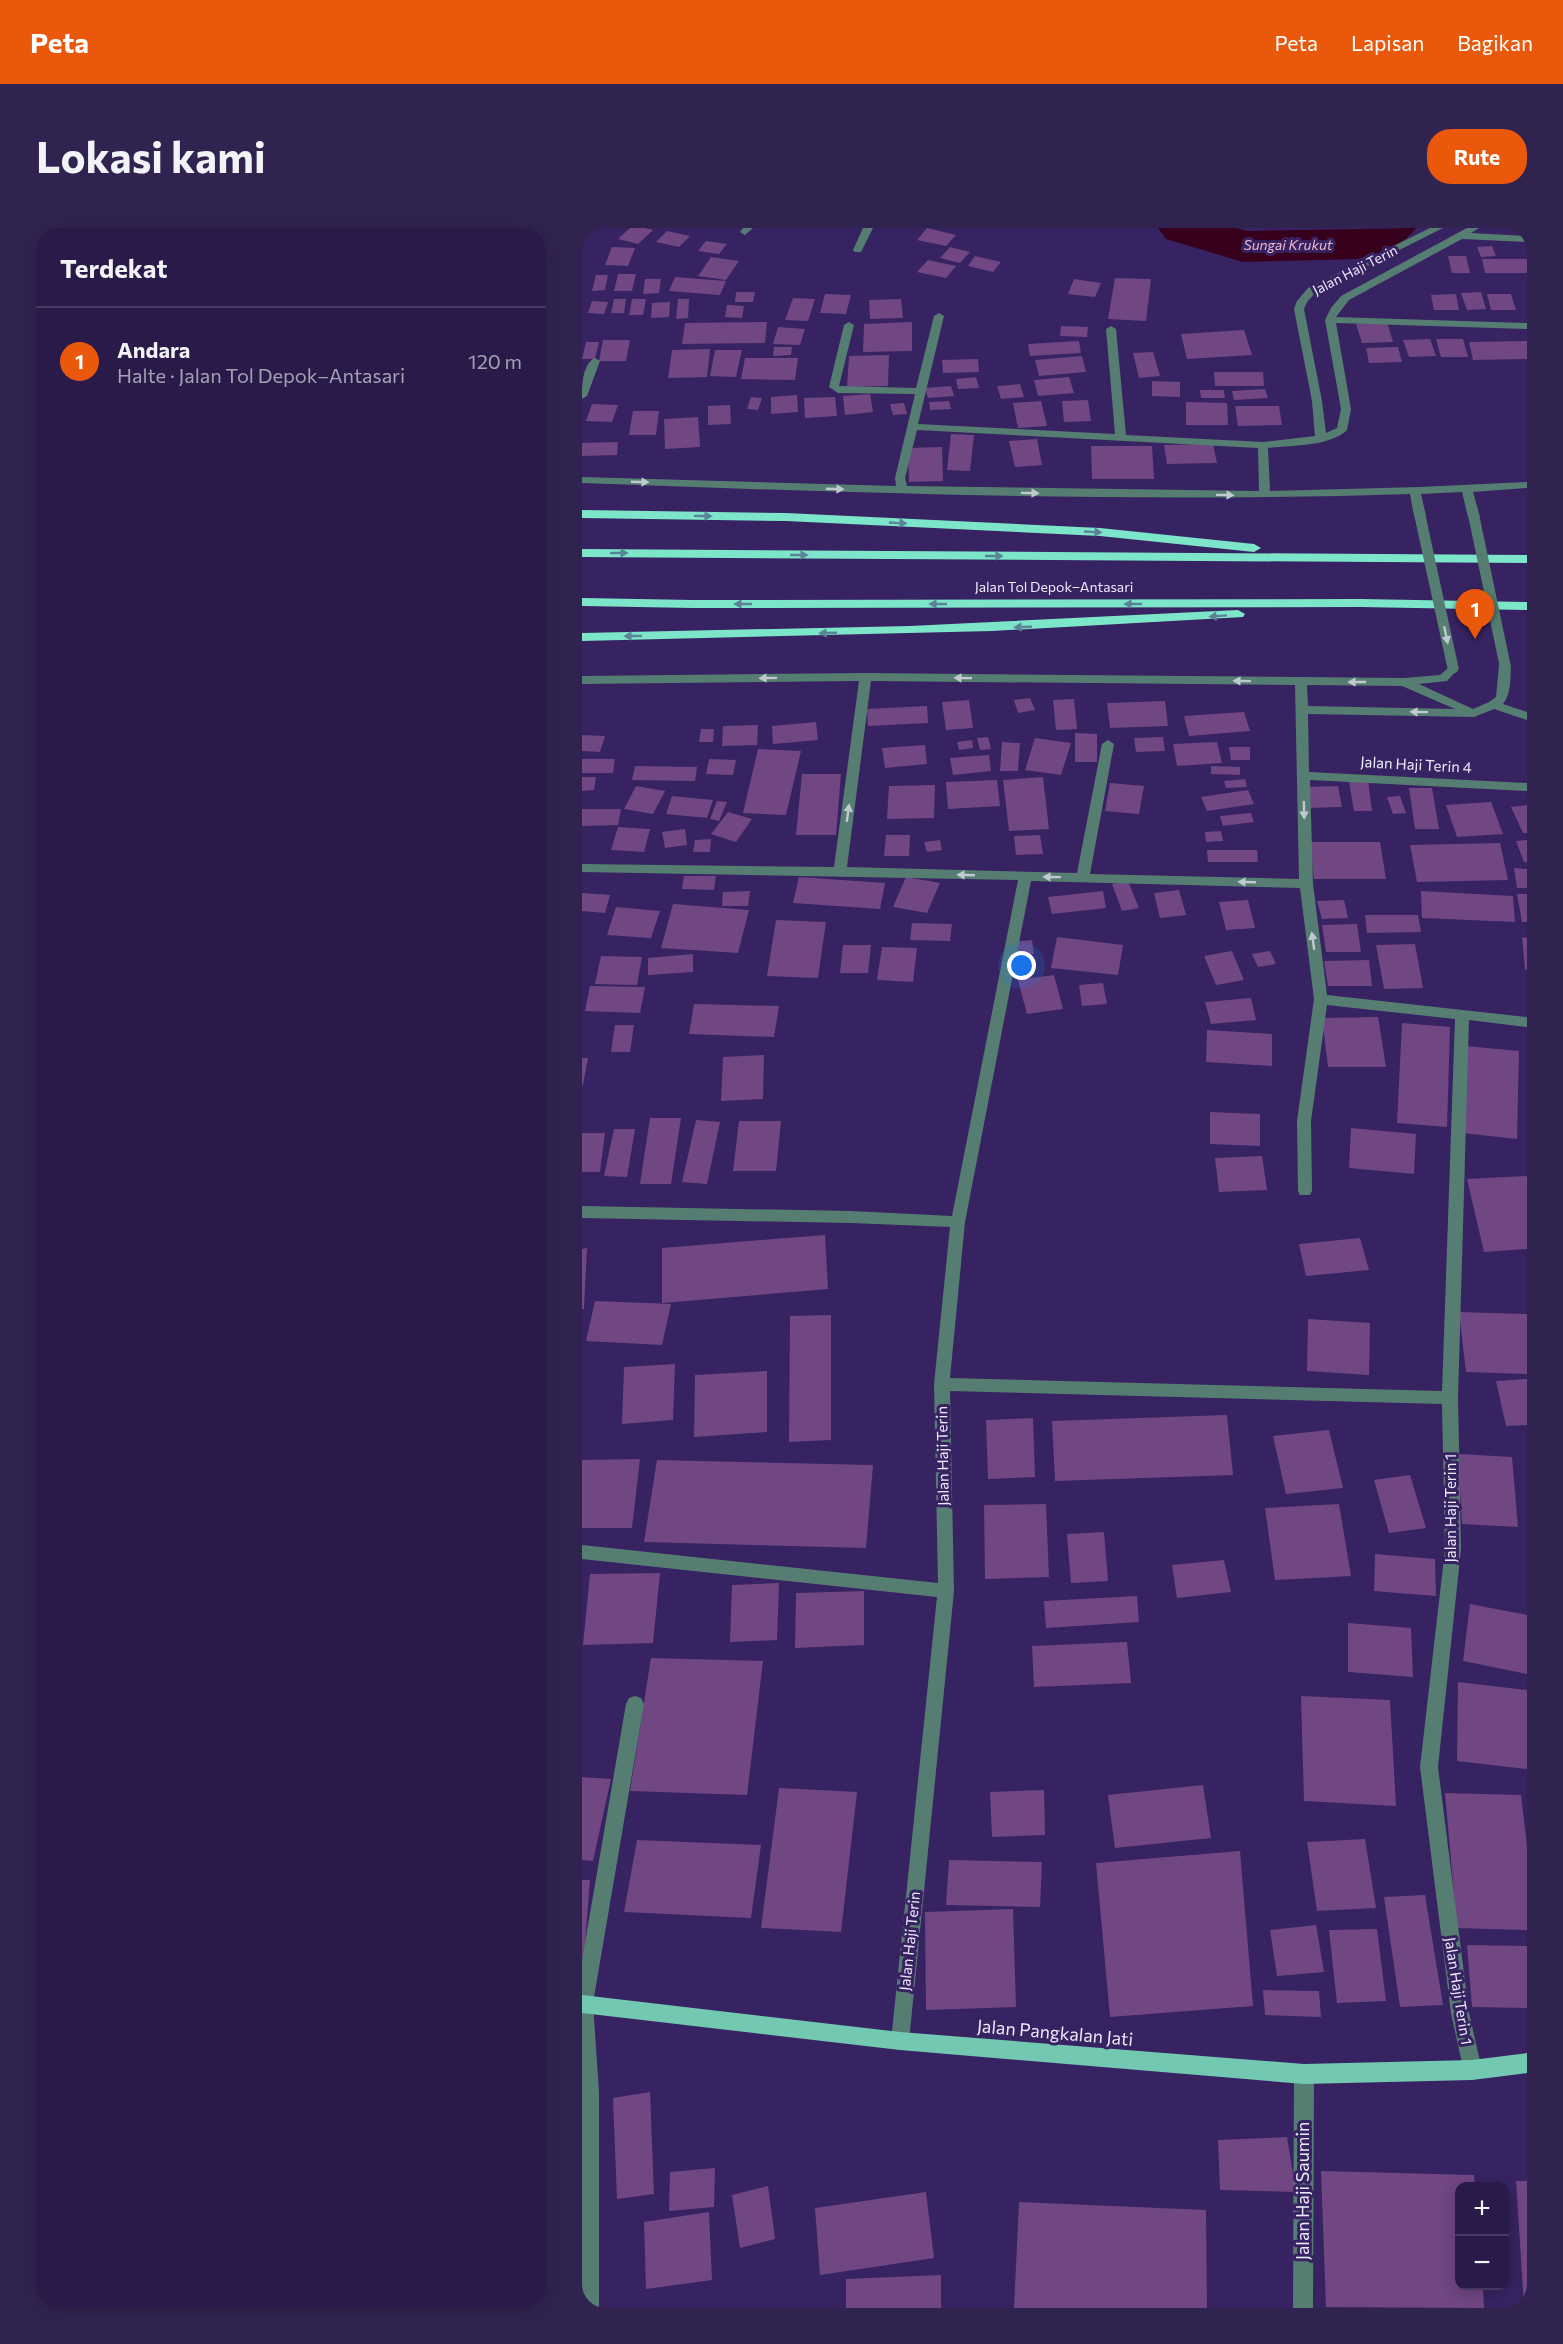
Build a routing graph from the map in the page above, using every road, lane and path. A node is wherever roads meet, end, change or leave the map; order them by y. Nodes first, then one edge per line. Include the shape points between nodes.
1 (868, 228) edge
2 (1438, 228) edge
3 (1474, 228) edge
4 (1463, 236) junction
5 (1527, 239) edge
6 (858, 250) dead end
7 (939, 316) dead end
8 (1330, 320) junction
9 (849, 325) dead end
10 (1527, 326) edge
11 (1111, 328) dead end
12 (595, 361) dead end
13 (921, 391) junction
14 (582, 396) edge
15 (913, 427) junction
16 (1121, 436) junction
17 (1321, 436) junction
18 (1263, 444) junction
19 (582, 480) edge
20 (1527, 485) edge
21 (1467, 489) junction
22 (902, 491) junction
23 (1414, 493) junction
24 (1265, 495) junction
25 (582, 514) edge
26 (582, 553) edge
27 (1360, 559) junction
28 (1527, 559) edge
29 (582, 602) edge
30 (1360, 603) junction
31 (1527, 606) edge
32 (582, 637) edge
33 (866, 676) junction
34 (582, 680) edge
35 (1301, 681) junction
36 (1404, 682) junction
37 (1496, 705) junction
38 (1303, 710) junction
39 (1474, 713) junction
40 (1527, 716) edge
41 (1108, 744) dead end
42 (1303, 776) junction
43 (1527, 788) edge
44 (582, 868) edge
45 (840, 871) junction
46 (1025, 876) junction
47 (1083, 877) junction
48 (1306, 884) junction
49 (1321, 999) junction
50 (1462, 1015) junction
51 (1527, 1023) edge
52 (1305, 1191) dead end
53 (582, 1212) edge
54 (958, 1222) junction
55 (942, 1384) junction
56 (1450, 1398) junction
57 (582, 1552) edge
58 (946, 1591) junction
59 (635, 1704) dead end
60 (583, 2003) edge
61 (900, 2041) junction
62 (1527, 2063) edge
63 (1472, 2070) junction
64 (1304, 2074) junction
65 (589, 2308) edge
66 (1303, 2308) edge

1 - 6 street
2 - 17 street, Jalan Haji Terin via 1312,290 1302,301 1299,309
3 - 4 street
4 - 5 street
4 - 8 street via 1345,298
7 - 13 street
8 - 10 street
8 - 17 street via 1346,409 1342,430
9 - 13 street via 834,387
11 - 16 street
12 - 14 street
13 - 15 street
15 - 16 street
15 - 22 street via 900,478
16 - 18 street
17 - 18 street
18 - 24 street
19 -> 22 street
20 - 21 street
21 - 23 street
21 - 37 street, bridge via 1504,666 1503,698
22 -> 24 street
23 - 24 street
23 -> 36 street, bridge via 1453,668 1443,678
25 -> 27 highway via 786,517 1100,532
26 -> 27 highway, Jalan Tol Depok–Antasari
27 - 28 highway, Jalan Tol Depok–Antasari
30 -> 29 highway, Jalan Tol Depok–Antasari
30 - 31 highway, Jalan Tol Depok–Antasari
30 -> 32 highway via 1089,625
33 -> 34 street
35 -> 33 street
45 -> 33 street
36 -> 35 street
35 - 38 street
36 - 39 street
37 - 39 street
37 - 40 street
39 -> 38 street
38 - 42 street
41 - 47 street
42 - 43 street, Jalan Haji Terin 4
42 -> 48 street
44 - 45 street
46 -> 45 street
47 -> 46 street
46 - 54 street, Jalan Haji Terin
48 -> 47 street
49 -> 48 street
49 - 50 street
49 - 52 street via 1304,1121
50 - 51 street
50 - 56 street, Jalan Haji Terin 1
53 - 54 street
54 - 55 street, Jalan Haji Terin
55 - 56 street
55 - 58 street, Jalan Haji Terin
56 - 63 street, Jalan Haji Terin 1 via 1453,1549 1429,1767 1460,2013
57 - 58 street
58 - 61 street, Jalan Haji Terin
59 - 60 street
60 - 61 main road, Jalan Pangkalan Jati
60 - 65 street via 589,2092
61 - 64 main road, Jalan Pangkalan Jati
62 - 63 main road, Jalan Pangkalan Jati
63 - 64 main road, Jalan Pangkalan Jati
64 - 66 street, Jalan Haji Saumin

